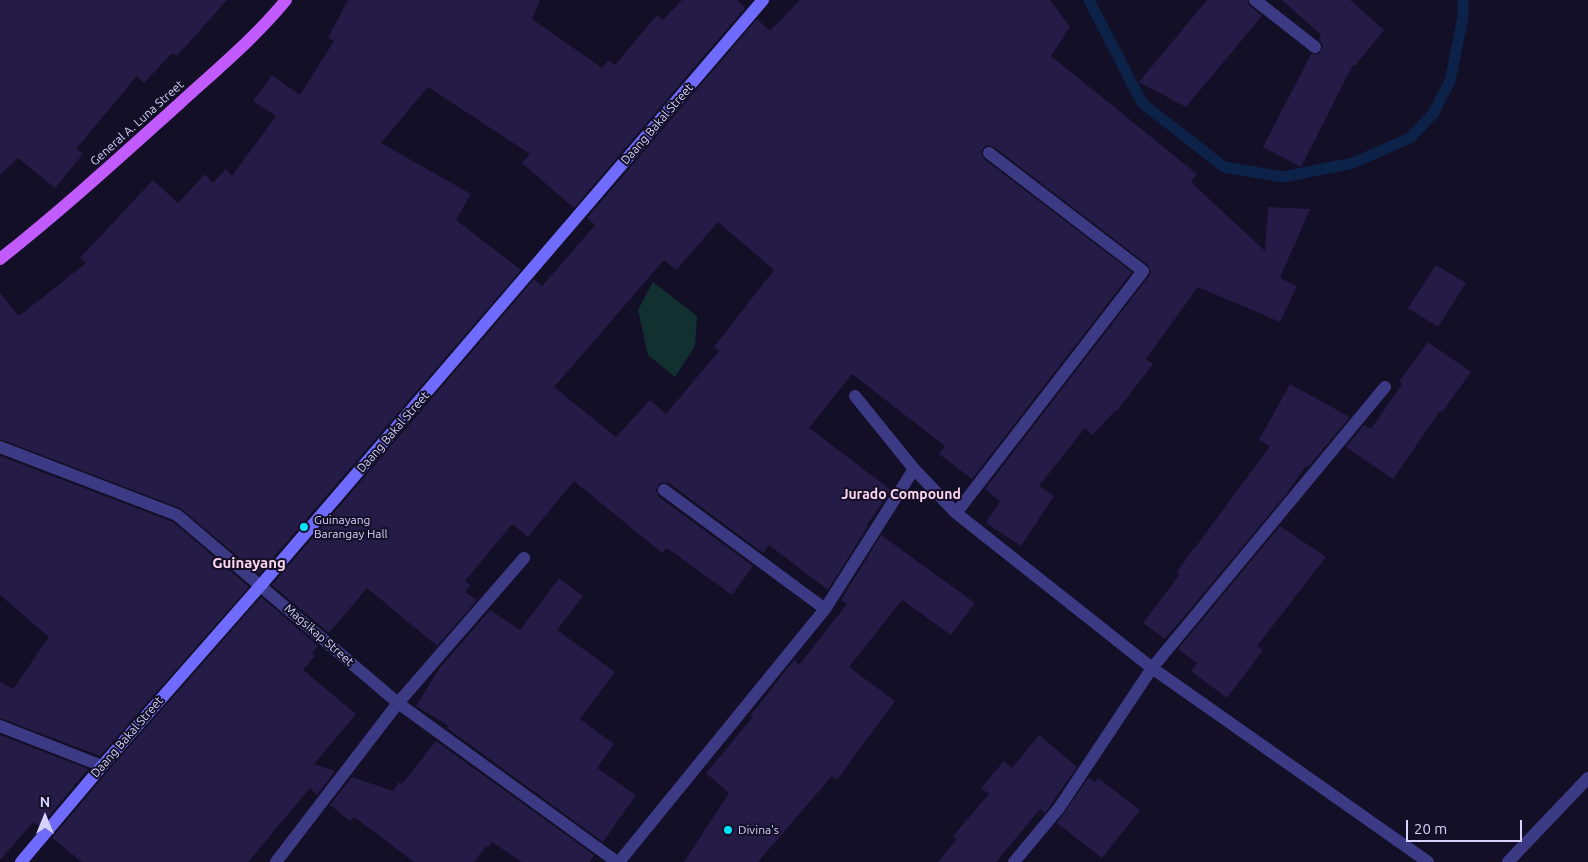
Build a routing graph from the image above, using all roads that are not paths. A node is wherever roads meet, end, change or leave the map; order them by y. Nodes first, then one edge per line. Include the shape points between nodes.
1 (286, 0) edge
2 (764, 0) edge
3 (1256, 0) edge
4 (1315, 47) dead end
5 (990, 153) dead end
6 (0, 259) edge
7 (1384, 387) dead end
8 (855, 396) dead end
9 (0, 447) edge
10 (914, 469) junction
11 (664, 490) dead end
12 (956, 513) junction
13 (524, 558) dead end
14 (261, 585) junction
15 (825, 609) junction
16 (1152, 668) junction
17 (398, 703) junction
18 (0, 726) edge
19 (102, 766) junction
20 (1588, 778) edge
21 (21, 862) edge
22 (276, 862) edge
23 (618, 862) edge
24 (1014, 862) edge
25 (1428, 862) edge
26 (1508, 862) edge

1 - 6 main road, General A. Luna Street via 229,60
2 - 14 street, Daang Bakal Street
3 - 4 street
5 - 12 street via 1143,270
7 - 16 street
8 - 10 street
9 - 14 street, Magsikap Street via 177,516
10 - 12 street
10 - 15 street
11 - 15 street
12 - 16 street
13 - 17 street
14 - 17 street, Magsikap Street
14 - 19 street, Daang Bakal Street
15 - 23 street
16 - 24 street via 1059,808
16 - 25 street
17 - 22 street
17 - 23 street, Magsikap Street
18 - 19 street
19 - 21 street, Daang Bakal Street
20 - 26 street

